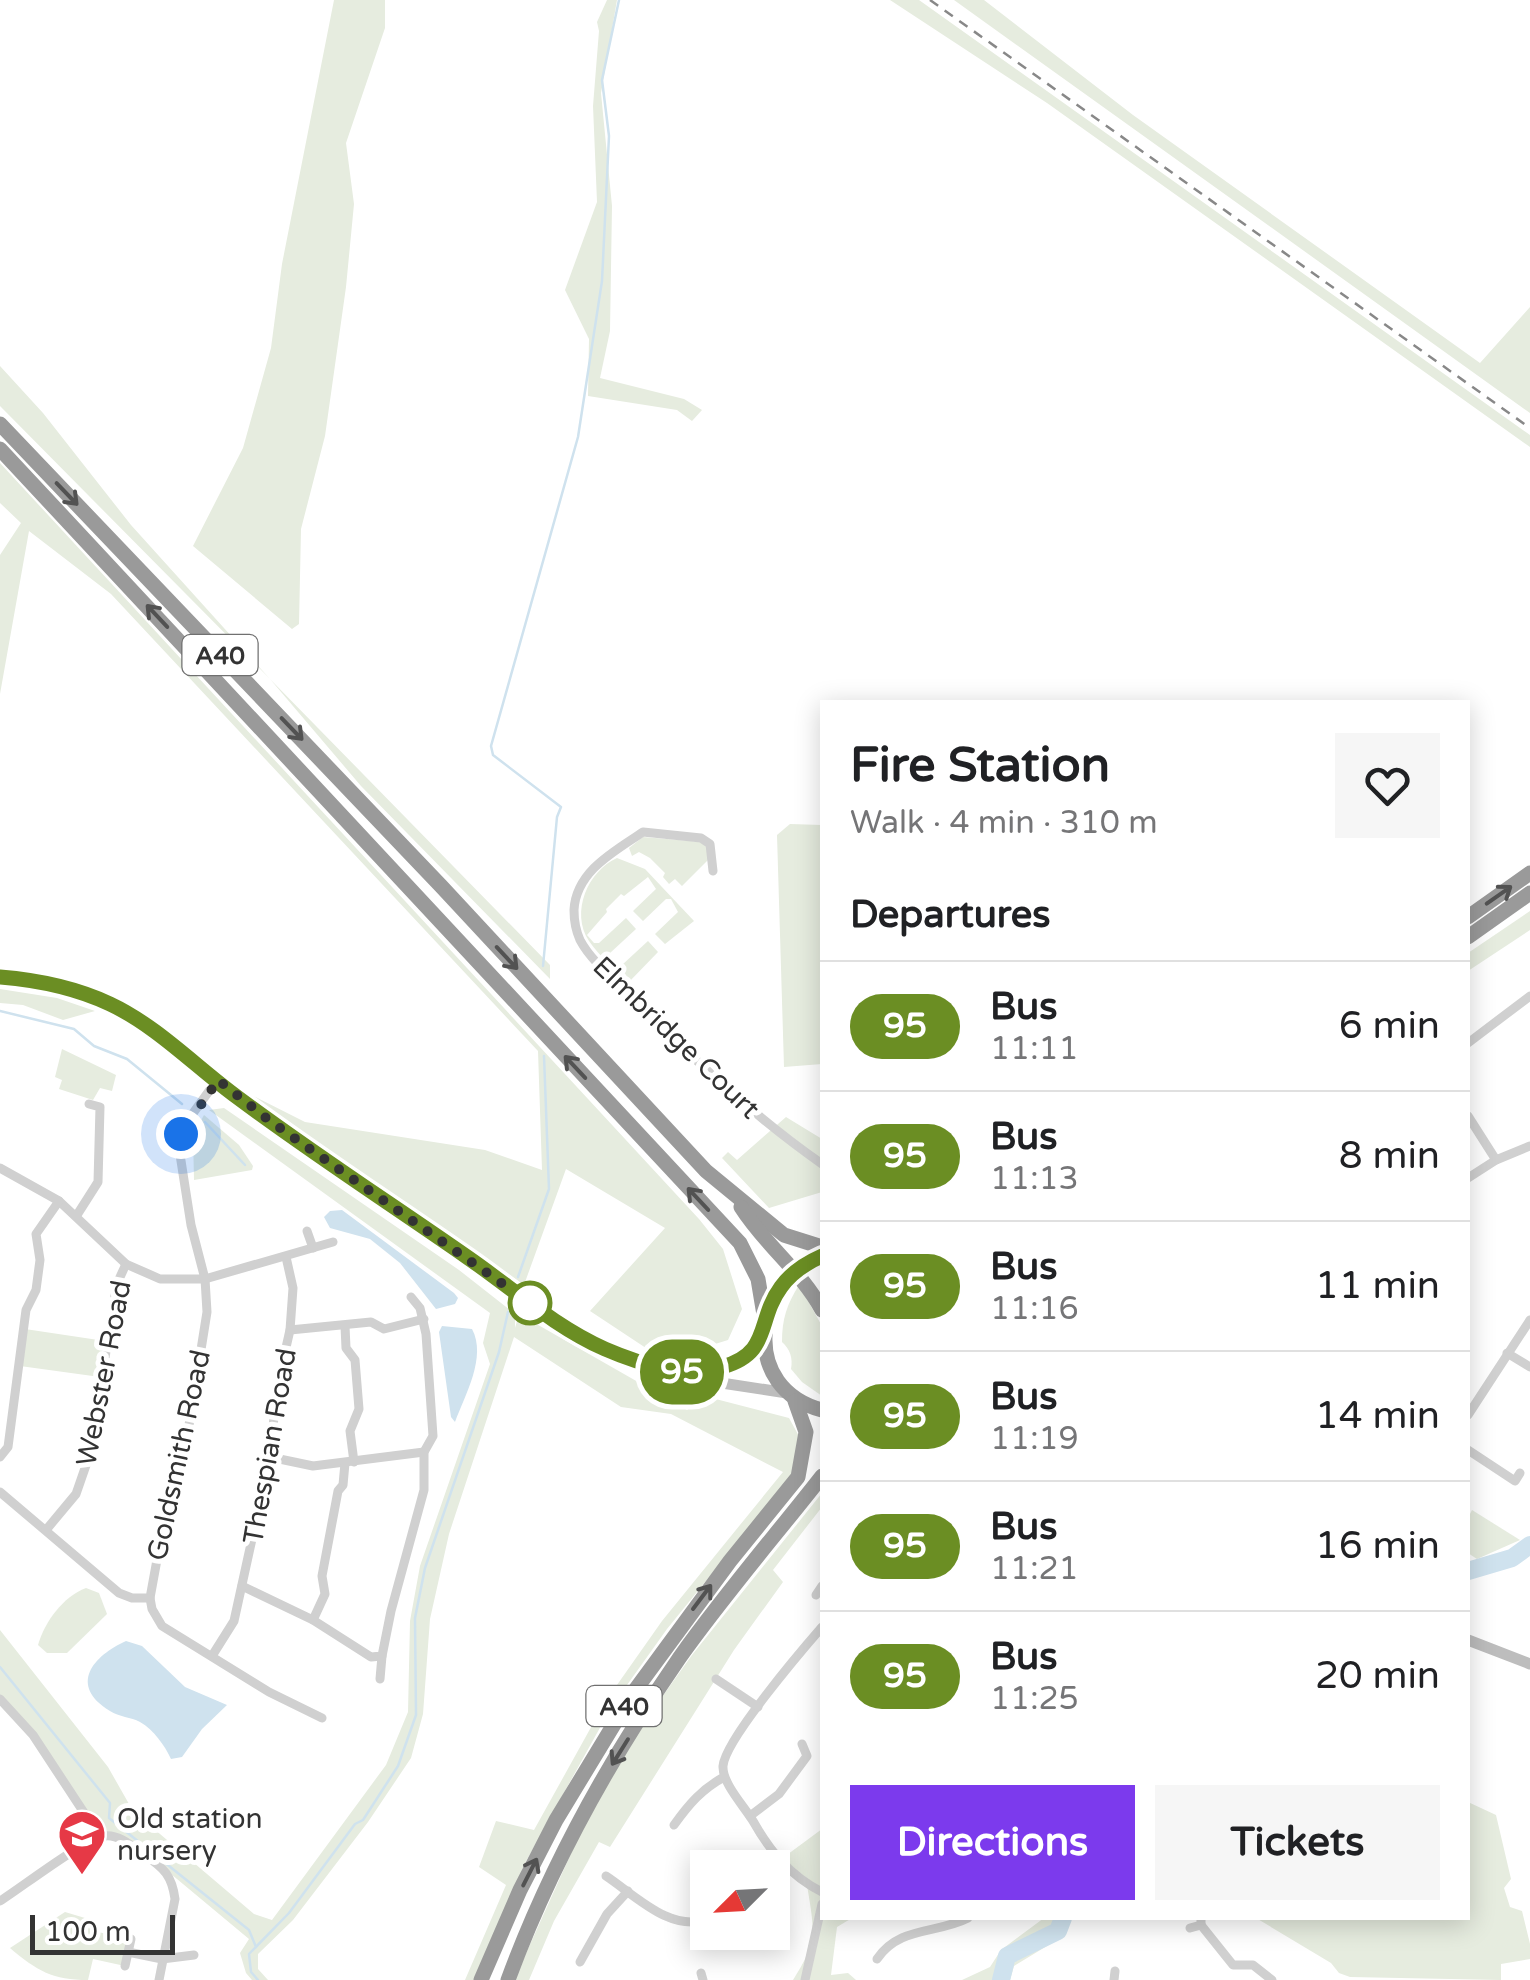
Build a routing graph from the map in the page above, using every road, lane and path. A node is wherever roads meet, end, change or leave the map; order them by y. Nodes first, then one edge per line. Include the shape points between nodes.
1 (0, 424) edge
2 (0, 449) edge
3 (713, 871) dead end
4 (1530, 872) edge
5 (1530, 893) edge
6 (1470, 916) edge
7 (1470, 936) edge
8 (0, 977) edge
9 (1530, 996) edge
10 (1470, 1041) edge
11 (218, 1080) junction
12 (88, 1104) dead end
13 (1470, 1119) edge
14 (1530, 1146) edge
15 (1496, 1160) junction
16 (820, 1163) edge
17 (0, 1168) edge
18 (1470, 1177) edge
19 (734, 1195) junction
20 (59, 1201) junction
21 (77, 1214) junction
22 (308, 1231) dead end
23 (334, 1242) dead end
24 (820, 1246) edge
25 (312, 1248) junction
26 (286, 1257) junction
27 (820, 1257) edge
28 (126, 1264) junction
29 (796, 1271) junction
30 (205, 1279) junction
31 (411, 1297) dead end
32 (820, 1307) edge
33 (424, 1319) junction
34 (1530, 1320) edge
35 (345, 1326) junction
36 (764, 1327) junction
37 (290, 1330) junction
38 (1507, 1352) junction
39 (1530, 1367) edge
40 (682, 1372) junction
41 (791, 1397) junction
42 (820, 1409) edge
43 (1470, 1412) edge
44 (1470, 1451) edge
45 (424, 1452) junction
46 (0, 1457) edge
47 (270, 1457) junction
48 (349, 1462) junction
49 (820, 1479) edge
50 (1515, 1481) dead end
51 (0, 1492) edge
52 (46, 1530) junction
53 (242, 1586) junction
54 (150, 1598) junction
55 (313, 1620) junction
56 (820, 1629) edge
57 (812, 1638) junction
58 (1470, 1641) edge
59 (820, 1646) edge
60 (212, 1656) junction
61 (382, 1656) junction
62 (1530, 1664) edge
63 (380, 1679) dead end
64 (716, 1680) dead end
65 (0, 1698) edge
66 (758, 1707) junction
67 (322, 1718) dead end
68 (802, 1744) dead end
69 (724, 1776) junction
70 (750, 1816) junction
71 (674, 1825) dead end
72 (100, 1837) junction
73 (768, 1850) edge
74 (790, 1872) edge
75 (606, 1876) dead end
76 (628, 1891) junction
77 (820, 1891) edge
78 (0, 1902) edge
79 (820, 1913) edge
80 (964, 1920) edge
81 (969, 1920) edge
82 (690, 1923) edge
83 (1197, 1924) edge
84 (974, 1928) dead end
85 (131, 1939) dead end
86 (879, 1951) dead end
87 (128, 1952) junction
88 (194, 1955) dead end
89 (162, 1959) junction
90 (586, 1959) dead end
91 (125, 1966) dead end
92 (158, 1980) edge
93 (481, 1980) edge
94 (508, 1980) edge
95 (805, 1980) edge
96 (1272, 1980) edge

1 -> 19 highway, A40
36 -> 2 highway, A40 via 758,1279 740,1243
3 - 16 street, Elmbridge Court via 710,844 701,838 643,832 599,863 578,892 580,939 721,1084
6 -> 4 highway
5 - 7 highway
8 - 11 main road via 111,1004
9 - 10 street
11 - 30 street, Goldsmith Road via 191,1116 179,1148
11 - 40 main road via 571,1331
12 - 21 street via 100,1107 98,1182
13 - 15 street
14 - 15 street
15 - 18 street
17 - 20 street
19 - 24 highway, A40 via 784,1235
19 - 29 highway, A40 via 756,1232
20 - 21 street
20 - 46 street via 36,1234 36,1290 26,1310 8,1447
21 - 28 street
22 - 25 street
23 - 25 street
25 - 26 street
26 - 30 street
26 - 37 street, Thespian Road via 293,1288
27 - 29 highway
28 - 30 street via 160,1280
28 - 52 street, Webster Road via 115,1288 92,1448 76,1494
29 - 32 highway, A40
29 - 36 highway via 781,1287
30 - 54 street, Goldsmith Road via 207,1312 190,1425 173,1472
31 - 33 street
33 - 35 street via 384,1329 372,1322
33 - 45 street via 433,1436
34 - 38 street
35 - 37 street
35 - 48 street via 358,1409
36 - 40 main road via 759,1345 738,1361
36 - 41 highway, A40 via 772,1368
37 - 47 street, Thespian Road
38 - 39 street
38 - 43 street
40 - 41 main road
41 - 42 highway
93 -> 41 highway, A40 via 529,1872 606,1734 798,1477 806,1432
44 - 50 street
45 - 48 street
45 - 61 street via 424,1490
47 - 48 street via 313,1466
47 - 53 street, Thespian Road
48 - 55 street via 322,1576 325,1594
49 -> 94 highway, A40 via 681,1656 608,1770
51 - 52 street, Goldsmith Road
52 - 54 street, Goldsmith Road via 119,1593
53 - 55 street
53 - 60 street, Thespian Road via 234,1621
54 - 60 street via 162,1626
55 - 61 street via 370,1657
56 - 57 street
57 - 59 street
57 - 66 street
58 - 62 main road
60 - 67 street
61 - 63 street
64 - 66 street via 733,1683
65 - 72 street
66 - 69 street via 722,1764
68 - 70 street via 812,1757
69 - 70 street
69 - 71 street
70 - 73 street
72 - 78 street
72 - 89 street via 117,1837 165,1869 175,1898
74 - 77 street
75 - 76 street
76 - 82 street via 667,1919
76 - 90 street via 607,1914
79 - 95 street
80 - 86 street via 905,1935
81 - 84 street
83 - 96 street via 1233,1965 1253,1966
85 - 87 street
87 - 89 street
87 - 91 street
88 - 89 street
89 - 92 street

